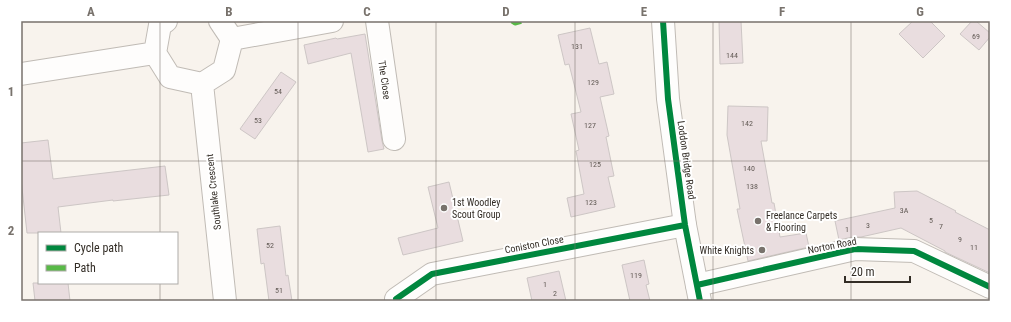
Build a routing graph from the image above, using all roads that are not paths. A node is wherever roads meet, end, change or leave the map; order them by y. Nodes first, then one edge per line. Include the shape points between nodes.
1 (166, 21) edge
2 (220, 21) edge
3 (332, 21) edge
4 (377, 21) edge
5 (663, 21) edge
6 (232, 39) junction
7 (155, 53) junction
8 (21, 74) edge
9 (202, 84) junction
10 (394, 139) dead end
11 (685, 225) junction
12 (990, 287) edge
13 (698, 293) edge
14 (225, 301) edge
15 (397, 301) edge

1 - 7 street via 160,25
2 - 6 street
3 - 6 street
4 - 10 street, The Close
5 - 11 street, Loddon Bridge Road via 668,99
6 - 9 street via 224,70
7 - 8 street
7 - 9 street via 170,77
9 - 14 street, Southlake Crescent
11 - 13 street, Loddon Bridge Road
11 - 15 street, Coniston Close via 432,274 396,299
12 - 13 street, Norton Road via 914,251 855,249

